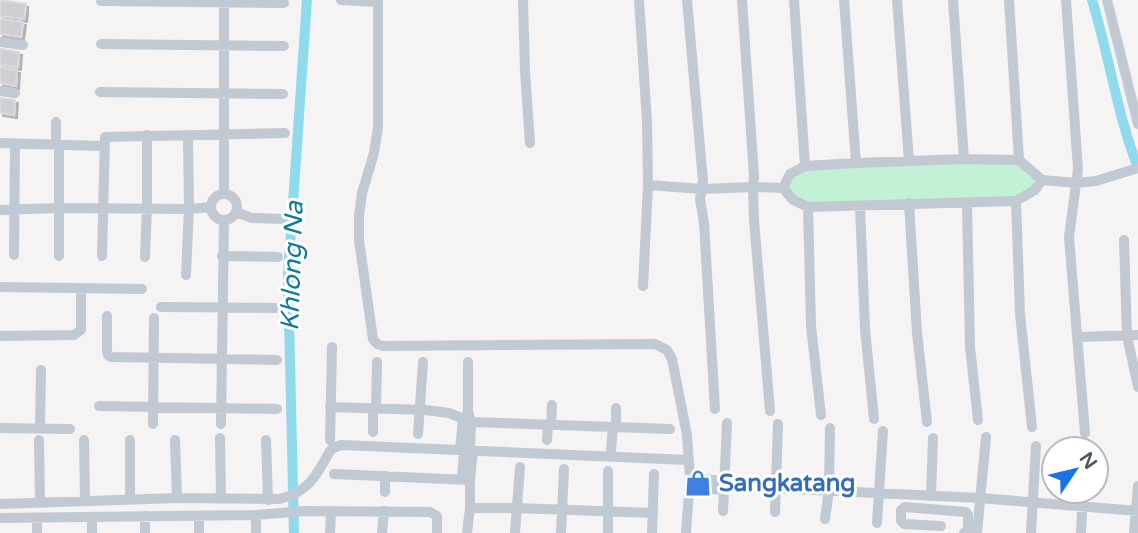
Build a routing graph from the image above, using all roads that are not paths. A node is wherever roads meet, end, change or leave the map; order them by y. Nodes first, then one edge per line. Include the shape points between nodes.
1 (341, 0) edge
2 (523, 0) edge
3 (639, 0) edge
4 (687, 0) edge
5 (742, 0) edge
6 (794, 0) edge
7 (844, 0) edge
8 (897, 0) edge
9 (953, 0) edge
10 (1009, 0) edge
11 (1066, 0) edge
12 (1107, 0) edge
13 (101, 1) edge
14 (224, 1) edge
15 (378, 1) edge
16 (284, 4) dead end
17 (0, 42) edge
18 (101, 44) dead end
19 (23, 45) dead end
20 (224, 46) junction
21 (284, 46) dead end
22 (0, 91) edge
23 (100, 92) dead end
24 (15, 93) dead end
25 (223, 93) junction
26 (283, 94) dead end
27 (56, 122) dead end
28 (1138, 124) edge
29 (285, 133) dead end
30 (224, 134) junction
31 (147, 135) junction
32 (188, 135) junction
33 (0, 143) edge
34 (15, 143) junction
35 (530, 143) dead end
36 (57, 145) junction
37 (103, 146) junction
38 (964, 159) junction
39 (1019, 160) junction
40 (909, 161) junction
41 (856, 163) junction
42 (805, 166) junction
43 (1133, 170) edge
44 (1042, 180) junction
45 (1076, 183) junction
46 (648, 185) junction
47 (752, 187) junction
48 (783, 188) junction
49 (702, 189) junction
50 (224, 194) junction
51 (1016, 201) junction
52 (909, 203) junction
53 (967, 203) junction
54 (860, 206) junction
55 (147, 207) junction
56 (211, 207) junction
57 (808, 207) junction
58 (14, 208) junction
59 (58, 208) junction
60 (102, 208) junction
61 (189, 209) junction
62 (0, 210) edge
63 (236, 212) junction
64 (285, 219) dead end
65 (224, 220) junction
66 (1124, 240) dead end
67 (14, 255) dead end
68 (59, 256) dead end
69 (102, 256) dead end
70 (222, 256) junction
71 (145, 257) dead end
72 (278, 257) dead end
73 (186, 275) dead end
74 (643, 286) dead end
75 (0, 287) edge
76 (81, 289) junction
77 (142, 289) dead end
78 (161, 307) dead end
79 (222, 307) junction
80 (278, 308) dead end
81 (107, 316) dead end
82 (154, 318) dead end
83 (1133, 335) edge
84 (0, 336) edge
85 (1078, 337) junction
86 (332, 347) dead end
87 (154, 358) junction
88 (222, 359) junction
89 (277, 360) dead end
90 (377, 362) dead end
91 (423, 362) dead end
92 (468, 362) dead end
93 (41, 370) dead end
94 (1138, 387) edge
95 (552, 405) dead end
96 (99, 406) dead end
97 (153, 407) junction
98 (330, 407) junction
99 (222, 408) junction
100 (375, 408) junction
101 (616, 408) dead end
102 (277, 409) dead end
103 (420, 409) junction
104 (715, 409) dead end
105 (770, 411) dead end
106 (821, 415) dead end
107 (467, 418) junction
108 (874, 419) dead end
109 (978, 420) dead end
110 (927, 422) dead end
111 (727, 423) dead end
112 (153, 424) dead end
113 (221, 424) dead end
114 (778, 424) dead end
115 (550, 425) junction
116 (615, 427) junction
117 (1032, 427) dead end
118 (0, 428) edge
119 (40, 428) junction
120 (830, 428) dead end
121 (70, 429) dead end
122 (670, 429) dead end
123 (883, 431) dead end
124 (373, 432) dead end
125 (1085, 433) dead end
126 (418, 434) dead end
127 (986, 436) dead end
128 (220, 438) dead end
129 (933, 438) dead end
130 (38, 440) dead end
131 (84, 440) dead end
132 (130, 440) dead end
133 (175, 440) dead end
134 (266, 440) dead end
135 (330, 440) dead end
136 (547, 440) dead end
137 (1036, 446) dead end
138 (467, 450) junction
139 (611, 450) dead end
140 (688, 460) junction
141 (520, 467) dead end
142 (564, 469) dead end
143 (608, 471) dead end
144 (334, 474) dead end
145 (654, 474) dead end
146 (385, 476) junction
147 (466, 479) junction
148 (690, 483) junction
149 (726, 486) junction
150 (1138, 486) edge
151 (776, 488) junction
152 (828, 490) junction
153 (385, 492) dead end
154 (879, 493) junction
155 (931, 496) junction
156 (945, 496) junction
157 (177, 498) junction
158 (221, 498) junction
159 (980, 498) junction
160 (130, 499) junction
161 (268, 500) junction
162 (85, 501) junction
163 (40, 503) junction
164 (1032, 503) junction
165 (0, 504) edge
166 (1082, 507) junction
167 (470, 508) junction
168 (516, 508) junction
169 (562, 509) junction
170 (943, 510) junction
171 (331, 511) junction
172 (384, 511) junction
173 (609, 511) junction
174 (723, 511) dead end
175 (1137, 511) edge
176 (775, 512) dead end
177 (653, 513) junction
178 (256, 515) junction
179 (145, 516) junction
180 (200, 516) junction
181 (92, 517) junction
182 (0, 518) edge
183 (37, 518) junction
184 (825, 519) dead end
185 (877, 523) dead end
186 (942, 529) edge
187 (37, 533) edge
188 (92, 533) edge
189 (145, 533) edge
190 (199, 533) edge
191 (256, 533) edge
192 (330, 533) edge
193 (382, 533) edge
194 (437, 533) edge
195 (467, 533) edge
196 (515, 533) edge
197 (561, 533) edge
198 (608, 533) edge
199 (652, 533) edge
200 (686, 533) edge
201 (964, 533) edge
202 (977, 533) edge
203 (1031, 533) edge
204 (1081, 533) edge
205 (1134, 533) edge

1 - 15 street
2 - 35 street
3 - 46 street
4 - 49 street
5 - 47 street
6 - 42 street
7 - 41 street
8 - 40 street
9 - 38 street
10 - 39 street
11 - 45 street
12 - 28 street
13 - 14 street
14 - 16 street
14 - 20 street
15 - 140 street via 378,127 359,216 373,339 383,346 655,344 672,359
17 - 19 street
18 - 20 street
20 - 21 street
20 - 25 street
22 - 24 street
23 - 25 street
25 - 26 street
25 - 30 street
27 - 36 street
29 - 30 street
30 - 32 street
30 - 50 street
31 - 32 street
31 - 37 street via 107,136
31 - 55 street
32 - 61 street
33 - 34 street
34 - 36 street
34 - 58 street
36 - 37 street
36 - 59 street
37 - 60 street
38 - 39 street
38 - 40 street
39 - 44 street
40 - 41 street
41 - 42 street
42 - 48 street via 790,174
43 - 45 street
44 - 45 street
44 - 51 street
45 - 85 street via 1069,237
46 - 49 street
46 - 74 street
47 - 48 street
47 - 49 street
47 - 105 street
48 - 57 street via 793,200
49 - 104 street
50 - 56 street via 215,198
50 - 63 street via 236,202
51 - 53 street
51 - 117 street via 1020,314
52 - 53 street
52 - 54 street
52 - 110 street
53 - 109 street via 970,347
54 - 57 street
54 - 108 street
55 - 60 street
55 - 61 street
55 - 71 street
56 - 61 street
56 - 65 street via 215,216
57 - 106 street via 811,326
58 - 59 street
58 - 62 street
58 - 67 street
59 - 60 street
59 - 68 street
60 - 69 street
61 - 73 street
63 - 64 street via 253,218
63 - 65 street
65 - 70 street
66 - 83 street
70 - 72 street
70 - 79 street
75 - 76 street
76 - 77 street
76 - 84 street via 78,334
78 - 79 street
79 - 80 street
79 - 88 street
81 - 87 street via 108,355
82 - 87 street
83 - 85 street
83 - 94 street
85 - 125 street
86 - 98 street
87 - 88 street
87 - 97 street
88 - 89 street
88 - 99 street
90 - 100 street
91 - 103 street
92 - 107 street
93 - 119 street
95 - 115 street
96 - 97 street
97 - 99 street
97 - 112 street
98 - 100 street
98 - 135 street
99 - 102 street
99 - 113 street
100 - 103 street
100 - 124 street
101 - 116 street
103 - 107 street
103 - 126 street
107 - 115 street
107 - 138 street
111 - 149 street
114 - 151 street
115 - 116 street
115 - 136 street
116 - 122 street
116 - 139 street
118 - 119 street
119 - 121 street
120 - 152 street
123 - 154 street
127 - 159 street
128 - 158 street
129 - 155 street
130 - 163 street
131 - 162 street
132 - 160 street
133 - 157 street
134 - 161 street
137 - 164 street
138 - 140 street
138 - 147 street
138 - 161 street via 335,447 304,489
140 - 148 street
141 - 168 street
142 - 169 street
143 - 173 street
144 - 146 street
145 - 177 street
146 - 147 street
146 - 153 street
147 - 167 street
148 - 149 street
148 - 200 street
149 - 151 street
149 - 174 street
150 - 175 street
151 - 152 street
151 - 176 street
152 - 154 street
152 - 184 street
154 - 155 street
154 - 185 street
155 - 156 street
156 - 159 street
156 - 170 street
157 - 158 street
157 - 160 street
158 - 161 street
159 - 164 street
159 - 202 street
160 - 162 street
162 - 163 street
163 - 165 street
164 - 166 street
164 - 203 street
166 - 175 street
166 - 204 street
167 - 168 street
167 - 195 street
168 - 169 street
168 - 196 street
169 - 173 street
169 - 197 street
170 - 186 street
170 - 186 street via 905,507 900,517 904,524
170 - 201 street via 967,512 968,530
171 - 172 street
171 - 178 street
171 - 192 street
172 - 193 street
172 - 194 street via 434,513
173 - 177 street
173 - 198 street
175 - 205 street
177 - 199 street
178 - 180 street
178 - 191 street
179 - 180 street
179 - 181 street
179 - 189 street
180 - 190 street
181 - 183 street
181 - 188 street
182 - 183 street
183 - 187 street

